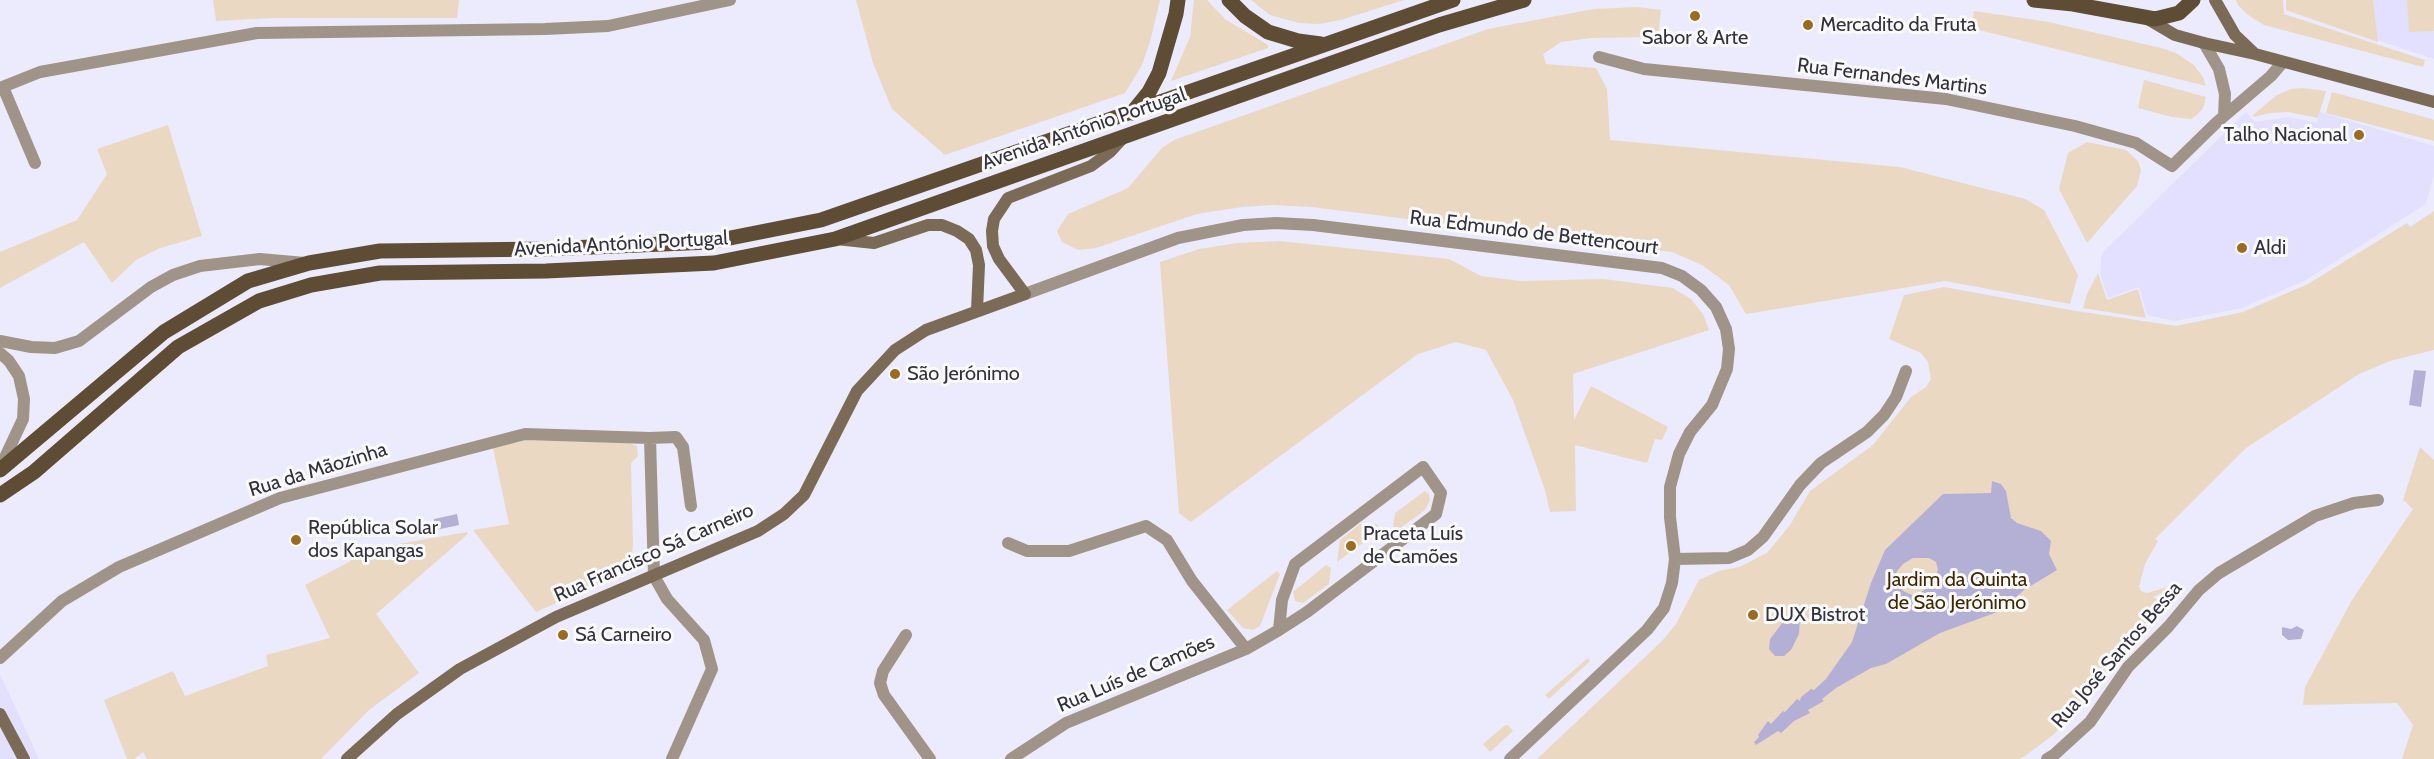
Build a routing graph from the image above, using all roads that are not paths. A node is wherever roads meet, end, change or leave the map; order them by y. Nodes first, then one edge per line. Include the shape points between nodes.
1 (730, 0) edge
2 (1178, 0) edge
3 (1229, 0) edge
4 (1453, 0) edge
5 (1524, 0) edge
6 (2034, 0) edge
7 (2193, 0) edge
8 (2216, 0) edge
9 (2070, 2) edge
10 (2145, 18) junction
11 (1324, 44) junction
12 (2204, 44) junction
13 (2255, 54) junction
14 (1599, 57) dead end
15 (2282, 63) junction
16 (2, 87) edge
17 (2434, 102) edge
18 (1132, 113) junction
19 (2224, 116) junction
20 (1123, 138) junction
21 (35, 163) dead end
22 (835, 238) junction
23 (309, 263) junction
24 (1025, 294) junction
25 (977, 310) junction
26 (0, 341) edge
27 (0, 353) edge
28 (1906, 371) dead end
29 (650, 438) junction
30 (0, 470) edge
31 (0, 495) edge
32 (2378, 500) dead end
33 (691, 506) dead end
34 (1008, 543) dead end
35 (1675, 559) junction
36 (654, 576) junction
37 (1279, 630) junction
38 (906, 635) dead end
39 (1246, 649) junction
40 (0, 658) edge
41 (0, 714) edge
42 (24, 759) edge
43 (348, 759) edge
44 (672, 759) edge
45 (930, 759) edge
46 (1011, 759) edge
47 (1510, 759) edge
48 (2047, 759) edge

1 - 16 street via 608,26 257,33 40,72
2 - 18 main road via 1159,73
3 - 11 main road via 1268,32
4 - 11 main road, Avenida António Portugal
5 - 20 main road, Avenida António Portugal
6 - 9 main road
7 - 10 main road via 2179,13
8 - 13 street via 2235,34
9 - 10 main road
10 - 12 street via 2175,35
11 - 18 main road, Avenida António Portugal
12 - 13 street
12 - 19 street via 2219,69 2225,94
13 - 15 street
14 - 19 street, Rua Fernandes Martins via 1644,69 1946,99 2136,143 2172,166
15 - 17 street
15 - 19 street, Rua Fernandes Martins
16 - 21 street
18 - 23 main road, Avenida António Portugal via 821,220 710,242 380,251
20 - 22 main road, Avenida António Portugal
20 - 24 street via 1091,166 1020,192 1001,206 994,219 993,246
22 - 25 street via 874,243 928,225 957,231 976,250
22 - 31 main road, Avenida António Portugal via 714,263 380,273 311,285 259,301 178,347 34,472
23 - 26 street via 260,259 200,266 151,287 79,341 55,348 31,348
23 - 30 main road, Avenida António Portugal via 248,280 164,332
24 - 25 street, Rua Francisco Sá Carneiro
24 - 35 street, Rua Edmundo de Bettencourt via 1178,238 1243,225 1276,223 1662,268 1682,276 1716,307 1726,329 1729,349 1722,385 1679,453 1670,487
25 - 36 street, Rua Francisco Sá Carneiro via 926,330 881,364 857,391 804,495 784,514 758,531
27 - 30 street via 20,376 24,399 23,419
28 - 35 street via 1884,415 1867,432 1821,463 1755,544 1730,558
29 - 33 street, Rua da Mãozinha via 676,437 683,447
29 - 36 street
29 - 40 street, Rua da Mãozinha via 525,434 280,498 119,567 62,601
32 - 48 street, Rua José Santos Bessa via 2315,516 2219,573 2128,667 2090,722
34 - 39 street via 1027,551 1069,551 1146,526 1167,540 1191,581
35 - 47 street, Rua Edmundo de Bettencourt via 1664,608 1647,630
36 - 43 street, Rua Francisco Sá Carneiro via 556,617 460,669 397,714
36 - 44 street via 667,599 704,640 712,669
37 - 37 street, Rua Luís de Camões via 1436,514 1441,493 1423,467 1295,564 1282,600
37 - 39 street, Rua Luís de Camões
38 - 45 street via 883,671 880,683 884,695
39 - 46 street, Rua Luís de Camões via 1066,723
41 - 42 street

